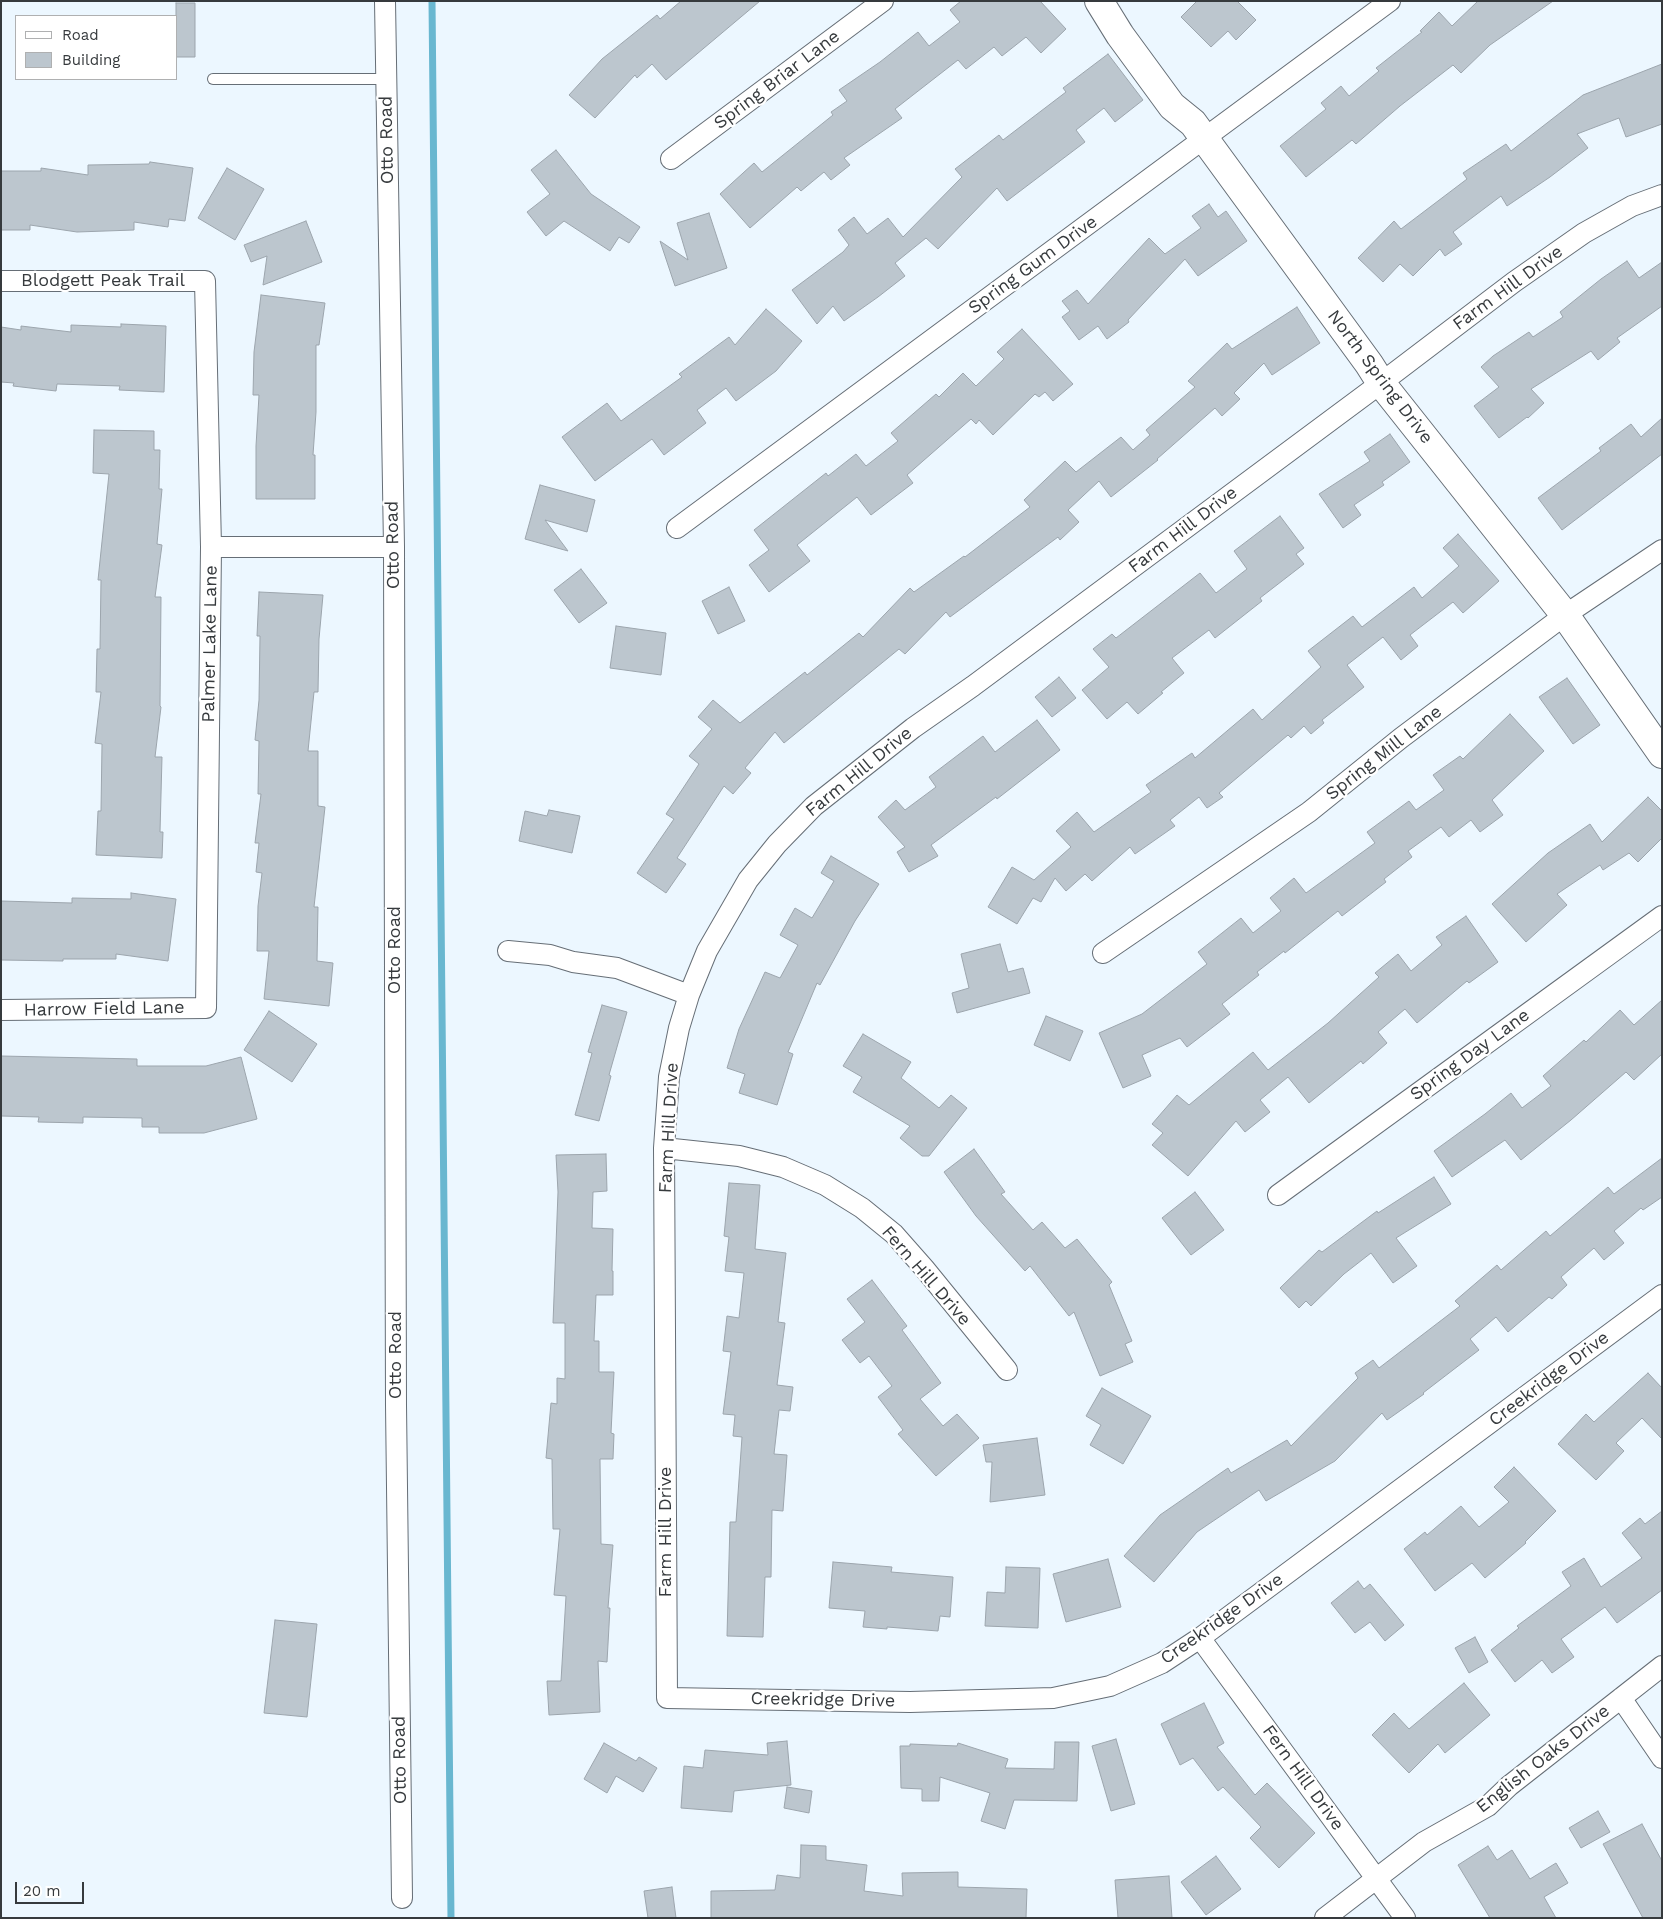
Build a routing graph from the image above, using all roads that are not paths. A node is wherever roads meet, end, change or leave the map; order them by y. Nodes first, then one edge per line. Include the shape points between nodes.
1 (385, 1) edge
2 (883, 1) edge
3 (1098, 1) edge
4 (1390, 1) edge
5 (213, 79) dead end
6 (386, 79) junction
7 (1204, 138) junction
8 (671, 159) dead end
9 (1662, 195) edge
10 (1, 281) edge
11 (205, 281) joint
12 (1381, 383) junction
13 (677, 528) dead end
14 (211, 547) junction
15 (394, 547) junction
16 (1662, 550) edge
17 (1565, 615) junction
18 (1662, 754) edge
19 (1662, 916) edge
20 (508, 951) dead end
21 (1103, 953) dead end
22 (689, 995) junction
23 (206, 1008) joint
24 (1, 1010) edge
25 (664, 1148) junction
26 (1278, 1195) dead end
27 (1662, 1295) edge
28 (1006, 1370) dead end
29 (1200, 1638) junction
30 (1662, 1666) edge
31 (667, 1698) joint
32 (1621, 1698) junction
33 (1662, 1758) edge
34 (1377, 1879) junction
35 (402, 1898) dead end
36 (1325, 1918) edge
37 (1405, 1918) edge

1 - 6 street, Otto Road
2 - 8 street, Spring Briar Lane
3 - 7 street, North Spring Drive via 1172,106
4 - 7 street, Spring Gum Drive
5 - 6 lane
6 - 15 street, Otto Road
7 - 12 street, North Spring Drive
7 - 13 street, Spring Gum Drive
9 - 12 street, Farm Hill Drive via 1632,206 1584,233
10 - 11 street, Blodgett Peak Trail
11 - 14 street, Palmer Lake Lane
12 - 17 street, North Spring Drive
12 - 22 street, Farm Hill Drive via 913,728 814,806 776,844 748,880 707,951
14 - 15 street
14 - 23 street, Palmer Lake Lane
15 - 35 street, Otto Road via 396,1405
16 - 17 street, Spring Mill Lane
17 - 18 street, North Spring Drive
17 - 21 street, Spring Mill Lane via 1401,738 1309,812
19 - 26 street, Spring Day Lane
20 - 22 street via 550,955 617,968
22 - 25 street, Farm Hill Drive via 669,1077
23 - 24 street, Harrow Field Lane
25 - 28 street, Fern Hill Drive via 739,1156 782,1167 825,1185 862,1208 894,1234
25 - 31 street, Farm Hill Drive
27 - 29 street, Creekridge Drive
29 - 31 street, Creekridge Drive via 1162,1663 1110,1686 1053,1698 910,1702
29 - 34 street, Fern Hill Drive
30 - 32 street, English Oaks Drive
32 - 33 street
32 - 34 street, English Oaks Drive via 1488,1806 1424,1842
34 - 36 street, English Oaks Drive
34 - 37 street, Fern Hill Drive

